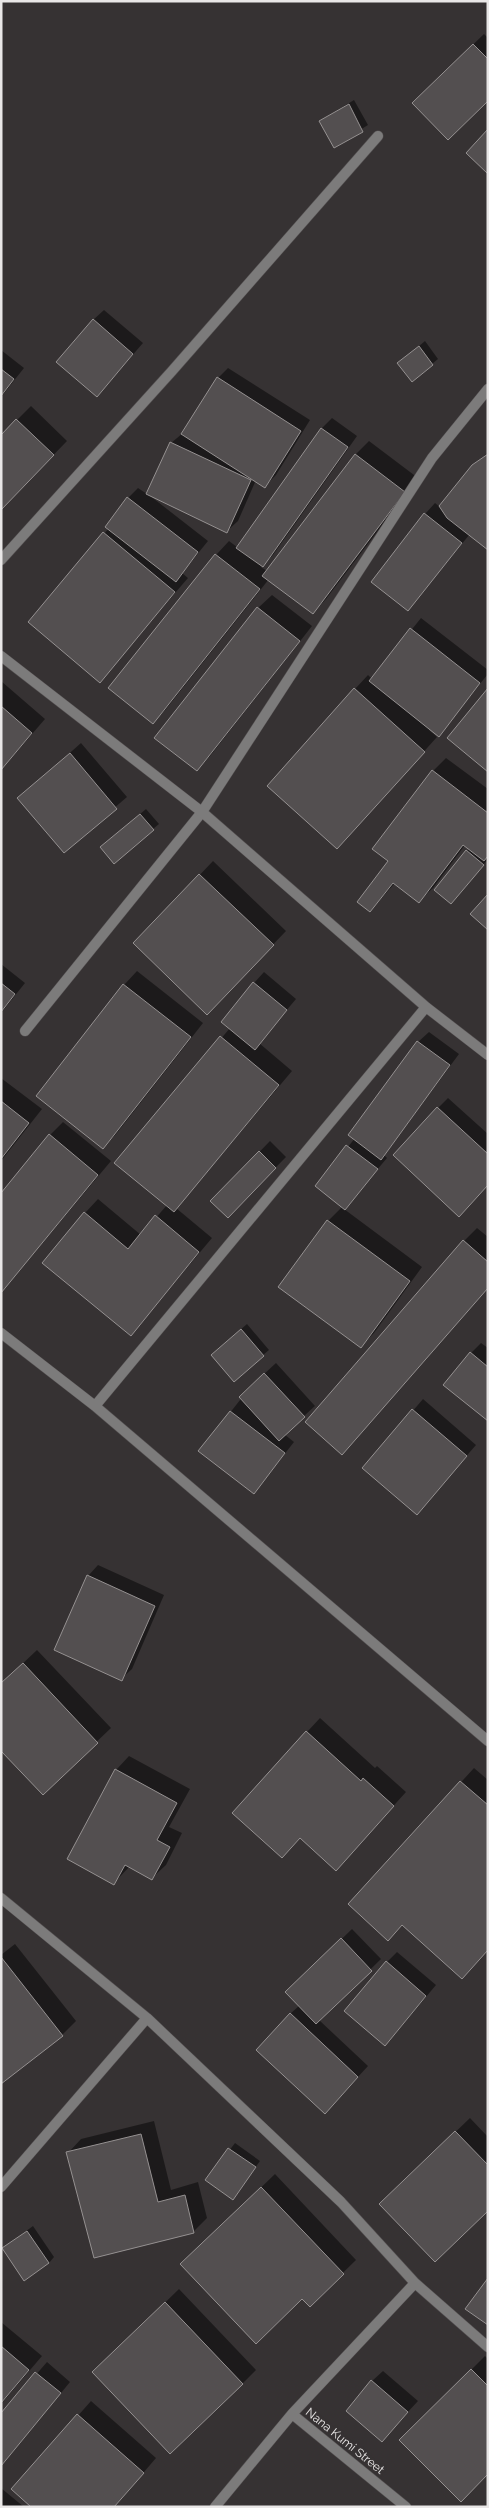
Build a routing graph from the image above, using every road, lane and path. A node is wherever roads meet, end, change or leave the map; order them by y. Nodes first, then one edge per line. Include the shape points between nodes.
1 (378, 136) dead end
2 (488, 389) edge
3 (1, 560) edge
4 (1, 656) edge
5 (202, 812) junction
6 (426, 1007) junction
7 (24, 1030) dead end
8 (488, 1054) edge
9 (1, 1333) edge
10 (95, 1406) junction
11 (488, 1741) edge
12 (1, 1898) edge
13 (146, 2018) junction
14 (1, 2187) edge
15 (415, 2283) junction
16 (488, 2347) edge
17 (292, 2414) junction
18 (215, 2507) edge
19 (406, 2507) edge

1 - 3 street
2 - 5 street via 432,458
4 - 5 street
5 - 6 street
5 - 7 street
6 - 8 street
6 - 10 street
9 - 10 street
10 - 11 street
12 - 13 street
13 - 14 street
13 - 15 street via 341,2202
15 - 16 street
15 - 17 street
17 - 18 street, Nana Kumi Street
17 - 19 street, Nana Kumi Street

